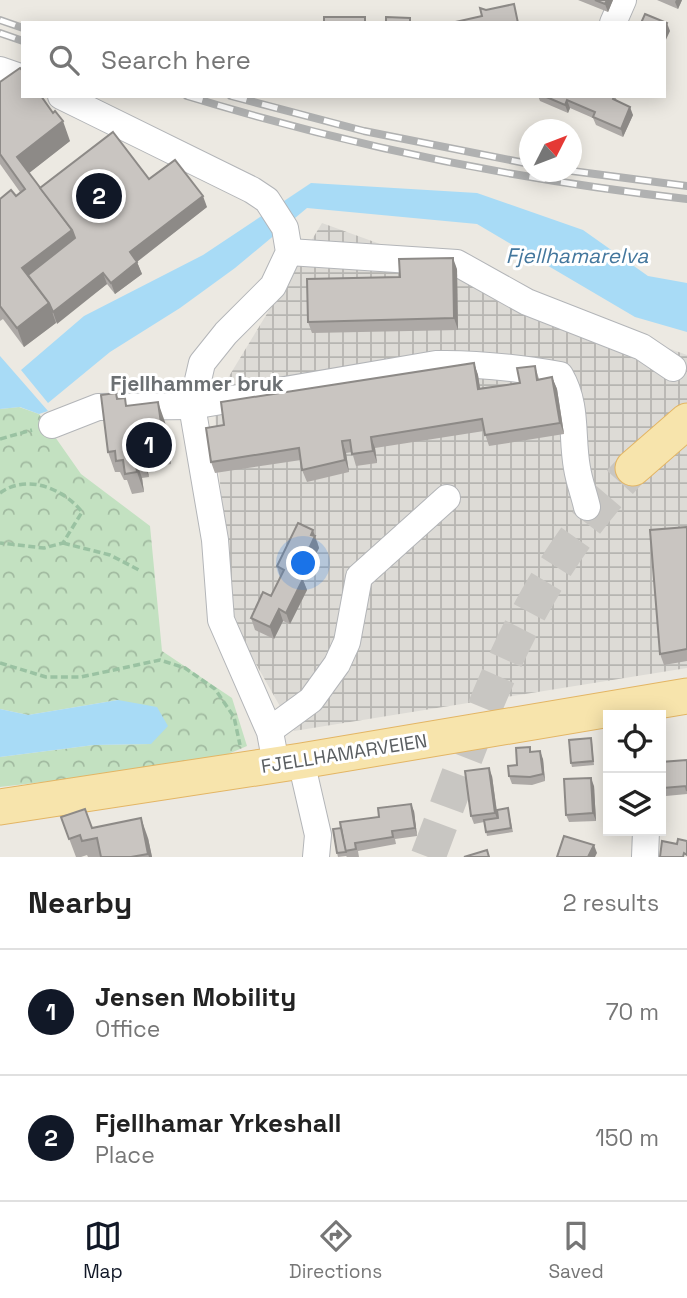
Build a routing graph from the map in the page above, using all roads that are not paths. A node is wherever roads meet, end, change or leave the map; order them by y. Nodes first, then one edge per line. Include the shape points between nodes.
1 (623, 0) edge
2 (614, 21) edge
3 (0, 70) edge
4 (21, 77) edge
5 (65, 98) edge
6 (287, 240) junction
7 (673, 368) dead end
8 (192, 406) junction
9 (687, 421) edge
10 (52, 425) road end
11 (634, 468) tunnel mouth
12 (447, 498) dead end
13 (587, 507) dead end
14 (687, 696) edge
15 (270, 730) junction
16 (273, 761) junction
17 (0, 807) edge
18 (646, 836) edge
19 (316, 857) edge
20 (645, 857) edge

1 - 2 street
3 - 4 street
5 - 6 street via 267,200
6 - 7 street via 457,262 527,302 642,347
6 - 8 street via 273,286 202,363
8 - 10 street via 98,407
8 - 13 street via 436,364 470,363 560,375 574,410 577,467
8 - 15 street via 215,540 221,620
9 - 11 main road
12 - 15 street via 359,577 347,642 337,664 311,700
14 - 16 main road, FJELLHAMARVEIEN
15 - 16 street
16 - 17 main road, FJELLHAMARVEIEN
16 - 19 street via 318,835
18 - 20 street

